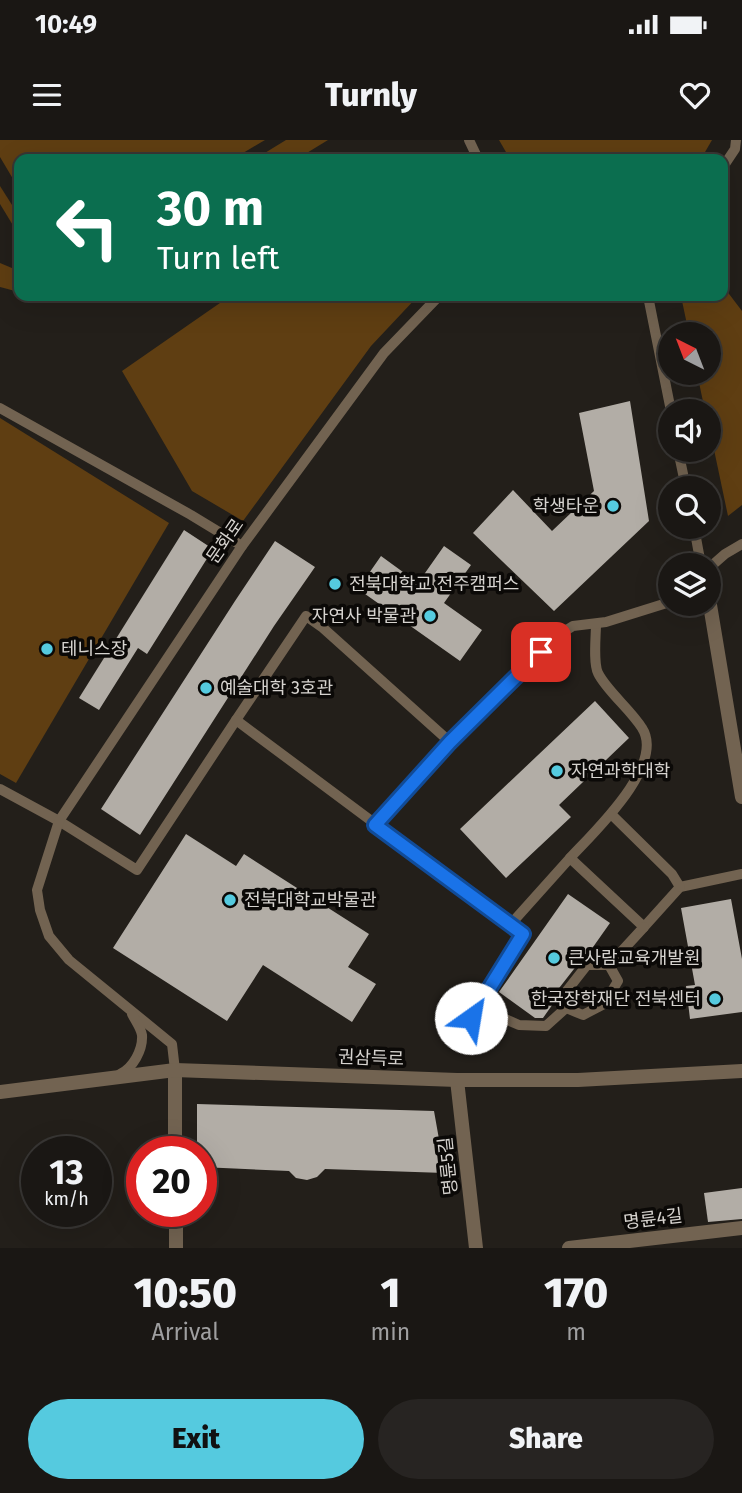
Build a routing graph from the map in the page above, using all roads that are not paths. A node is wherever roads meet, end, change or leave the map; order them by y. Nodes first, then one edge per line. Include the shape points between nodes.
1 (738, 144) edge
2 (728, 159) edge
3 (434, 301) edge
4 (649, 301) edge
5 (669, 399) edge
6 (0, 408) edge
7 (742, 544) edge
8 (242, 546) junction
9 (721, 558) edge
10 (658, 606) edge
11 (712, 616) edge
12 (596, 624) junction
13 (236, 720) junction
14 (450, 742) junction
15 (0, 789) edge
16 (742, 797) edge
17 (611, 814) junction
18 (59, 821) junction
19 (375, 825) junction
20 (569, 858) junction
21 (742, 874) edge
22 (680, 887) junction
23 (510, 925) junction
24 (644, 927) junction
25 (609, 965) junction
26 (478, 1007) junction
27 (566, 1008) junction
28 (131, 1011) junction
29 (471, 1018) dead end
30 (174, 1070) junction
31 (742, 1071) edge
32 (109, 1079) junction
33 (457, 1080) junction
34 (0, 1092) edge
35 (175, 1136) edge
36 (176, 1227) edge
37 (742, 1228) edge
38 (176, 1248) edge
39 (476, 1248) edge
40 (569, 1248) edge

1 - 2 lane
3 - 8 lane, 문화로 via 384,353
4 - 5 lane
6 - 8 lane
7 - 9 lane
8 - 18 lane, 문화로
10 - 12 lane
11 - 16 street
12 - 14 lane via 573,626 557,636
12 - 17 lane via 597,671 644,730 648,746 634,785
13 - 14 lane via 306,616
13 - 18 lane via 137,870
13 - 19 lane
14 - 19 lane
15 - 18 lane
17 - 20 lane
17 - 22 lane
18 - 28 lane, 문화로 via 37,890 49,936 69,960
19 - 23 lane
20 - 23 lane
20 - 24 lane
21 - 22 lane
22 - 24 lane
23 - 26 lane via 523,934
24 - 25 lane
25 - 27 lane via 587,965 562,997
25 - 27 lane via 618,981 604,1004 583,1015
26 - 27 lane via 519,1025 546,1026
26 - 29 lane
28 - 30 lane, 문화로 via 173,1045
28 - 32 lane via 142,1033 140,1050 128,1070
30 - 32 street, 권삼득로
30 - 33 street, 권삼득로
30 - 35 street
31 - 33 street, 권삼득로 via 578,1080
32 - 34 street, 권삼득로
33 - 39 street, 명륜5길
36 - 38 street
37 - 40 street, 명륜4길

